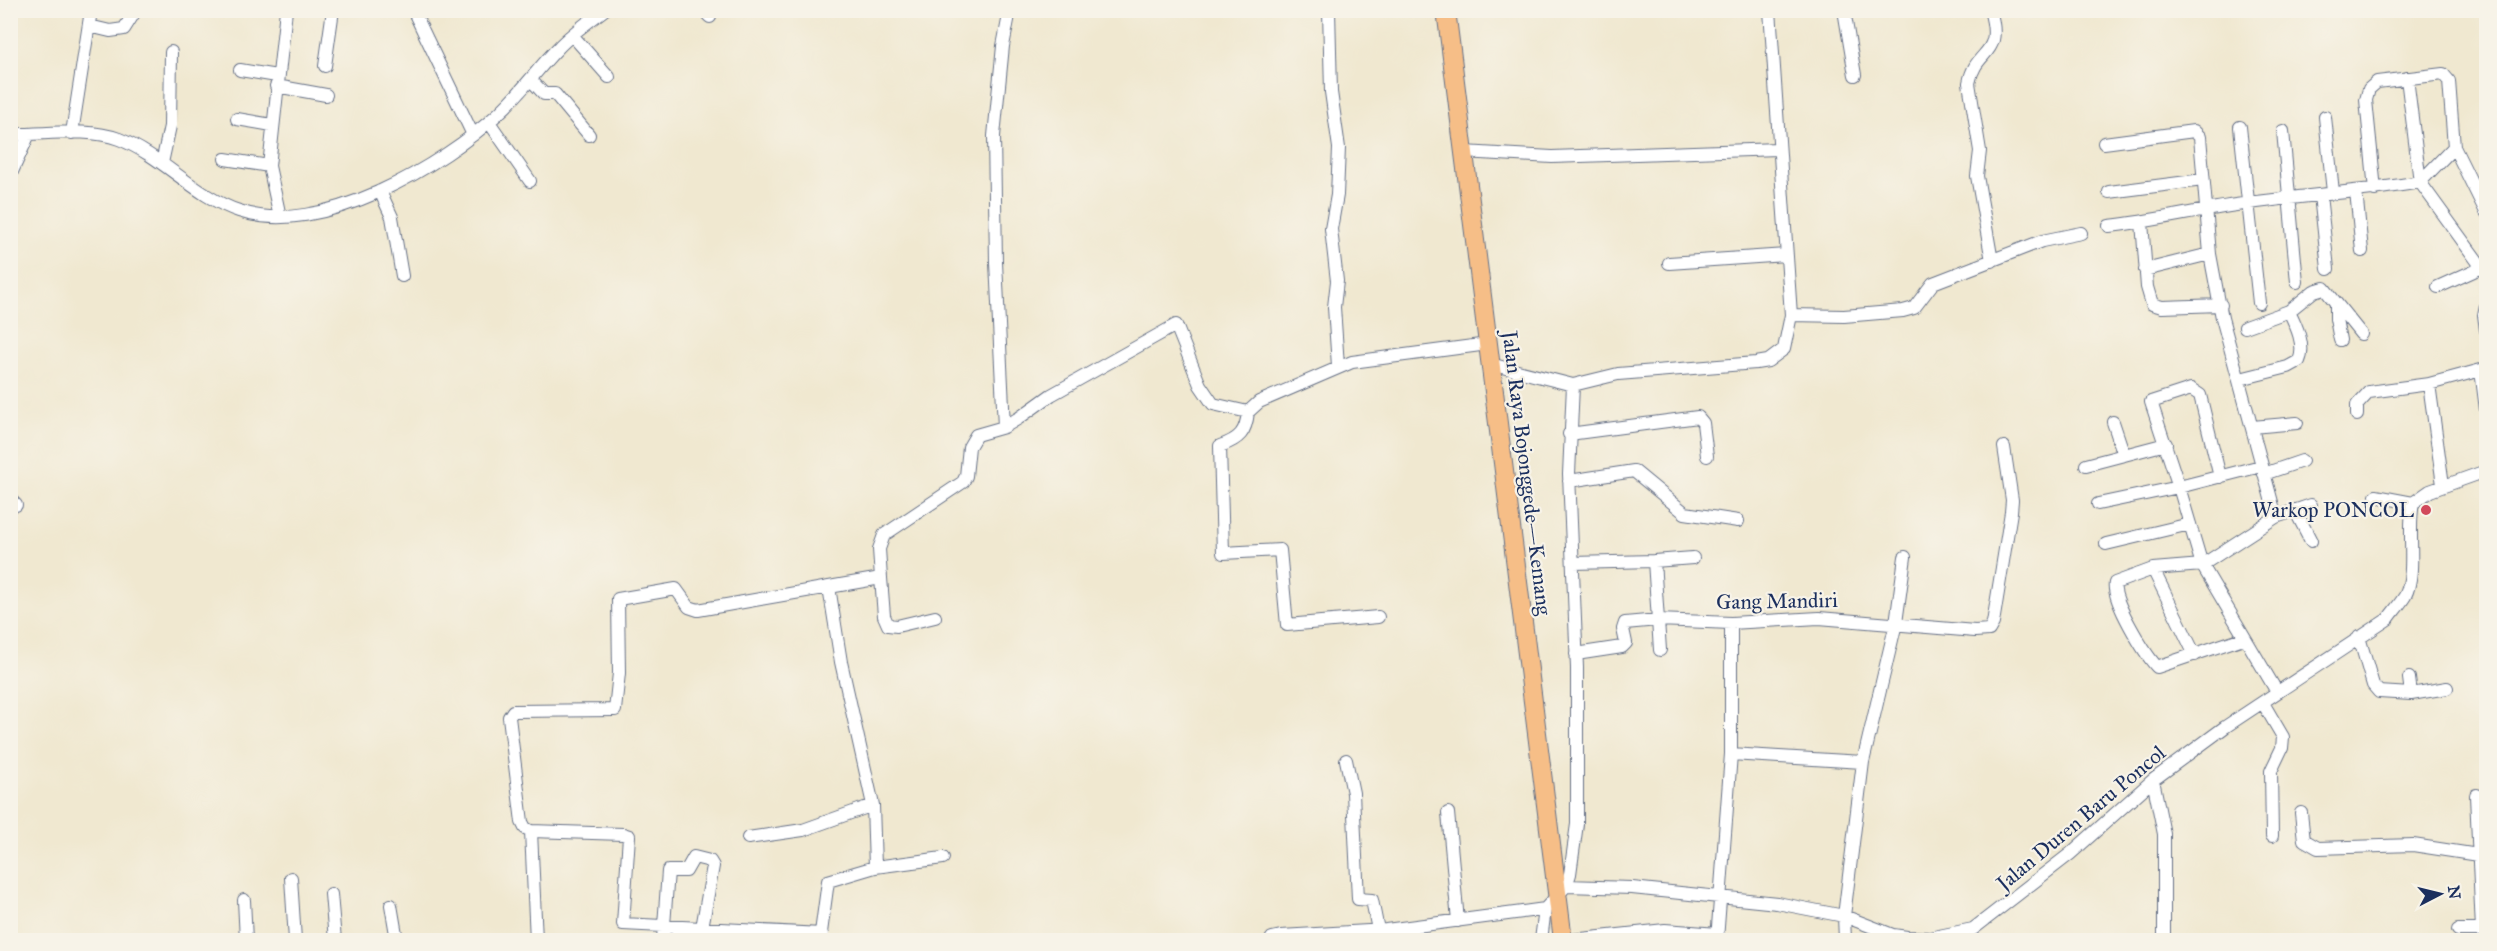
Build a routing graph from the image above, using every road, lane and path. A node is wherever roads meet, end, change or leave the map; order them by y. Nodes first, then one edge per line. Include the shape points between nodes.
1 (87, 10) edge
2 (136, 10) edge
3 (286, 10) edge
4 (333, 10) edge
5 (604, 10) edge
6 (1010, 10) edge
7 (1329, 10) edge
8 (1446, 10) edge
9 (1770, 10) edge
10 (1844, 10) edge
11 (1990, 10) edge
12 (415, 14) dead end
13 (89, 26) junction
14 (572, 35) junction
15 (171, 52) dead end
16 (325, 66) dead end
17 (240, 70) dead end
18 (1855, 75) dead end
19 (609, 77) dead end
20 (2407, 78) junction
21 (531, 80) junction
22 (276, 81) junction
23 (326, 95) dead end
24 (2325, 117) dead end
25 (237, 119) dead end
26 (489, 122) junction
27 (272, 125) junction
28 (2240, 127) dead end
29 (2283, 131) dead end
30 (72, 133) junction
31 (10, 134) edge
32 (29, 134) junction
33 (473, 135) junction
34 (589, 135) dead end
35 (2104, 143) dead end
36 (2454, 147) junction
37 (1778, 150) junction
38 (1464, 152) junction
39 (225, 159) dead end
40 (162, 163) junction
41 (269, 166) junction
42 (10, 176) edge
43 (530, 180) dead end
44 (2203, 180) junction
45 (2420, 182) junction
46 (2375, 190) junction
47 (380, 191) junction
48 (2356, 191) junction
49 (2109, 192) dead end
50 (2333, 192) junction
51 (2320, 195) junction
52 (2288, 198) junction
53 (2247, 203) junction
54 (2206, 211) junction
55 (2487, 212) edge
56 (280, 216) junction
57 (2142, 222) junction
58 (2109, 226) dead end
59 (2081, 233) dead end
60 (2362, 251) dead end
61 (2210, 254) junction
62 (1786, 255) junction
63 (1992, 261) junction
64 (1669, 263) dead end
65 (2328, 269) dead end
66 (2145, 270) junction
67 (2483, 271) edge
68 (402, 276) dead end
69 (2297, 282) dead end
70 (2438, 287) dead end
71 (2259, 303) dead end
72 (2336, 303) junction
73 (2221, 305) junction
74 (2487, 305) edge
75 (2289, 311) junction
76 (1791, 315) junction
77 (2245, 327) dead end
78 (2487, 330) edge
79 (2361, 334) dead end
80 (2340, 340) dead end
81 (1488, 344) junction
82 (1490, 364) junction
83 (1338, 366) junction
84 (2484, 366) edge
85 (2240, 379) junction
86 (2429, 384) junction
87 (1573, 385) junction
88 (2487, 410) edge
89 (1248, 411) junction
90 (2357, 415) dead end
91 (2113, 423) dead end
92 (2297, 423) dead end
93 (1004, 427) junction
94 (2252, 427) junction
95 (1569, 434) junction
96 (2166, 444) junction
97 (2004, 447) dead end
98 (2124, 455) junction
99 (1707, 456) dead end
100 (2302, 461) dead end
101 (2086, 465) dead end
102 (2262, 470) junction
103 (2487, 471) edge
104 (2220, 477) junction
105 (1569, 481) junction
106 (2443, 485) junction
107 (2179, 487) junction
108 (2376, 496) dead end
109 (2413, 503) junction
110 (2097, 504) dead end
111 (2311, 505) dead end
112 (2295, 510) junction
113 (2276, 517) junction
114 (1738, 520) dead end
115 (2190, 524) junction
116 (2310, 541) dead end
117 (2106, 544) dead end
118 (1905, 557) dead end
119 (1693, 558) dead end
120 (1654, 561) junction
121 (1573, 563) junction
122 (2202, 565) junction
123 (2153, 569) junction
124 (880, 578) junction
125 (829, 587) junction
126 (935, 617) dead end
127 (1378, 617) dead end
128 (1658, 620) junction
129 (1896, 622) junction
130 (1731, 623) junction
131 (2359, 637) junction
132 (2243, 638) junction
133 (1660, 650) dead end
134 (1576, 654) junction
135 (2195, 655) junction
136 (2409, 678) dead end
137 (2447, 688) dead end
138 (2277, 692) junction
139 (2411, 694) junction
140 (2263, 702) junction
141 (1731, 754) junction
142 (1346, 760) dead end
143 (1863, 762) junction
144 (2153, 780) junction
145 (2476, 795) dead end
146 (873, 805) junction
147 (2481, 812) edge
148 (1448, 813) dead end
149 (2301, 813) dead end
150 (531, 831) junction
151 (2272, 836) dead end
152 (748, 838) dead end
153 (2478, 855) junction
154 (943, 858) dead end
155 (875, 867) junction
156 (291, 878) dead end
157 (2483, 892) edge
158 (331, 894) dead end
159 (1721, 896) junction
160 (1556, 897) junction
161 (244, 900) dead end
162 (391, 905) dead end
163 (1844, 916) junction
164 (1458, 921) junction
165 (702, 928) junction
166 (2458, 930) dead end
167 (2484, 930) edge
168 (664, 933) junction
169 (1383, 934) edge
170 (821, 937) edge
171 (1718, 937) edge
172 (246, 940) edge
173 (295, 940) edge
174 (335, 940) edge
175 (397, 940) edge
176 (536, 940) edge
177 (1271, 940) edge
178 (1541, 940) edge
179 (1563, 940) edge
180 (1572, 940) edge
181 (1845, 940) edge
182 (2164, 940) edge

1 - 13 street
2 - 13 street via 124,29 110,31
3 - 22 street
4 - 16 street
5 - 14 street
6 - 93 street via 994,136
7 - 83 street via 1331,92 1340,148 1331,228 1337,281 1334,307
8 - 38 highway, Jalan Raya Bojonggede—Kemang
9 - 37 street
10 - 18 street
11 - 63 street via 1996,30 1993,46 1969,82 1980,151 1977,176
12 - 33 street
13 - 30 street
14 - 19 street
14 - 21 street
15 - 40 street via 170,126
17 - 22 street
20 - 36 street via 2446,76
20 - 45 street
20 - 46 street via 2377,82 2367,93
21 - 26 street
21 - 34 street via 544,94 555,94
22 - 23 street
22 - 27 street
24 - 50 street
25 - 27 street
26 - 33 street
26 - 43 street
27 - 41 street
28 - 53 street
29 - 52 street
30 - 32 street
30 - 40 street via 117,138
31 - 32 street
32 - 42 street
33 - 47 street
35 - 44 street via 2194,131 2200,137
36 - 45 street
36 - 55 street
37 - 38 street via 1552,157
37 - 62 street
38 - 81 highway, Jalan Raya Bojonggede—Kemang
39 - 41 street
40 - 56 street via 222,204 250,214
41 - 56 street
44 - 49 street
44 - 54 street
45 - 46 street
45 - 67 street
46 - 48 street
47 - 56 street via 333,209
47 - 68 street via 392,217
48 - 50 street
48 - 60 street
50 - 51 street
51 - 52 street
51 - 65 street
52 - 53 street
52 - 69 street
53 - 54 street
53 - 71 street
54 - 57 street
54 - 61 street
57 - 58 street
57 - 66 street
59 - 63 street
61 - 66 street
61 - 73 street
62 - 64 street
62 - 76 street
63 - 76 street via 1933,283 1914,308 1903,311
66 - 73 street via 2155,306
67 - 70 street
72 - 75 street via 2328,290 2320,288
72 - 79 street
72 - 80 street
73 - 85 street
74 - 78 street
75 - 77 street
75 - 85 street via 2300,340 2299,361
76 - 87 street via 1784,349 1768,361 1618,374
81 - 82 highway, Jalan Raya Bojonggede—Kemang
81 - 83 street
82 - 87 street
82 - 160 highway, Jalan Raya Bojonggede—Kemang
83 - 89 street via 1272,395
84 - 86 street
84 - 88 street
85 - 94 street
86 - 90 street via 2369,392 2357,405
86 - 106 street
87 - 95 street
89 - 93 street via 1213,404 1200,385 1176,325 1051,395
89 - 127 street via 1246,428 1220,446 1223,553 1280,550 1287,625
91 - 98 street
92 - 94 street
93 - 124 street via 971,440 966,476 960,485 884,535 879,549
94 - 102 street
95 - 99 street via 1698,417 1703,423
95 - 105 street
96 - 98 street
96 - 104 street via 2151,402 2196,390
96 - 107 street
97 - 129 street, Gang Mandiri via 2012,500 1992,627 1975,631
98 - 101 street
100 - 102 street
102 - 104 street
102 - 113 street
103 - 106 street
104 - 107 street
105 - 114 street via 1634,471 1685,513
105 - 121 street
106 - 109 street
107 - 110 street
107 - 115 street
108 - 109 street
109 - 131 street, Jalan Duren Baru Poncol via 2409,520 2409,585 2388,619
111 - 112 street
112 - 113 street
112 - 116 street
113 - 122 street
115 - 117 street
115 - 122 street
118 - 129 street
119 - 120 street
120 - 121 street
120 - 128 street
121 - 134 street
122 - 123 street
122 - 132 street
123 - 135 street
123 - 135 street via 2115,584 2113,590 2120,607 2157,667
124 - 125 street
124 - 126 street via 888,625
125 - 146 street
125 - 150 street via 698,610 689,607 676,589 618,599 615,710 510,713 522,822
128 - 130 street, Gang Mandiri
128 - 133 street
128 - 134 street, Gang Mandiri via 1625,623 1626,643 1622,647
129 - 130 street, Gang Mandiri via 1819,618
129 - 143 street
130 - 141 street
131 - 138 street, Jalan Duren Baru Poncol
131 - 139 street via 2376,689
132 - 135 street
132 - 138 street
134 - 160 street via 1575,850
136 - 139 street
137 - 139 street
138 - 140 street, Jalan Duren Baru Poncol
140 - 144 street, Jalan Duren Baru Poncol
140 - 151 street via 2283,737 2271,771
141 - 143 street
141 - 159 street
142 - 169 street via 1353,793 1358,899 1372,900
143 - 163 street
144 - 163 street, Jalan Duren Baru Poncol via 2070,854 1973,929 1929,938 1907,937
144 - 182 street via 2164,834
145 - 147 street
146 - 152 street via 803,830
146 - 155 street
147 - 153 street
148 - 164 street
149 - 153 street via 2304,840 2318,848 2413,845
150 - 168 street via 628,835 631,842 623,924
150 - 176 street
153 - 157 street
154 - 155 street
155 - 170 street via 825,884
156 - 173 street
157 - 167 street
158 - 174 street
159 - 160 street, Jalan Duren Baru Poncol via 1632,888
159 - 163 street, Jalan Duren Baru Poncol
159 - 171 street
160 - 164 street, Jalan Duren Baru Poncol
160 - 178 street
160 - 179 highway, Jalan Raya Bojonggede—Kemang
161 - 172 street
162 - 175 street
163 - 181 street
164 - 169 street, Jalan Duren Baru Poncol
165 - 168 street
165 - 168 street via 713,866 712,861 695,857 686,871 668,871
165 - 170 street
166 - 167 street
169 - 177 street, Jalan Duren Baru Poncol via 1290,935
171 - 180 street via 1665,930

